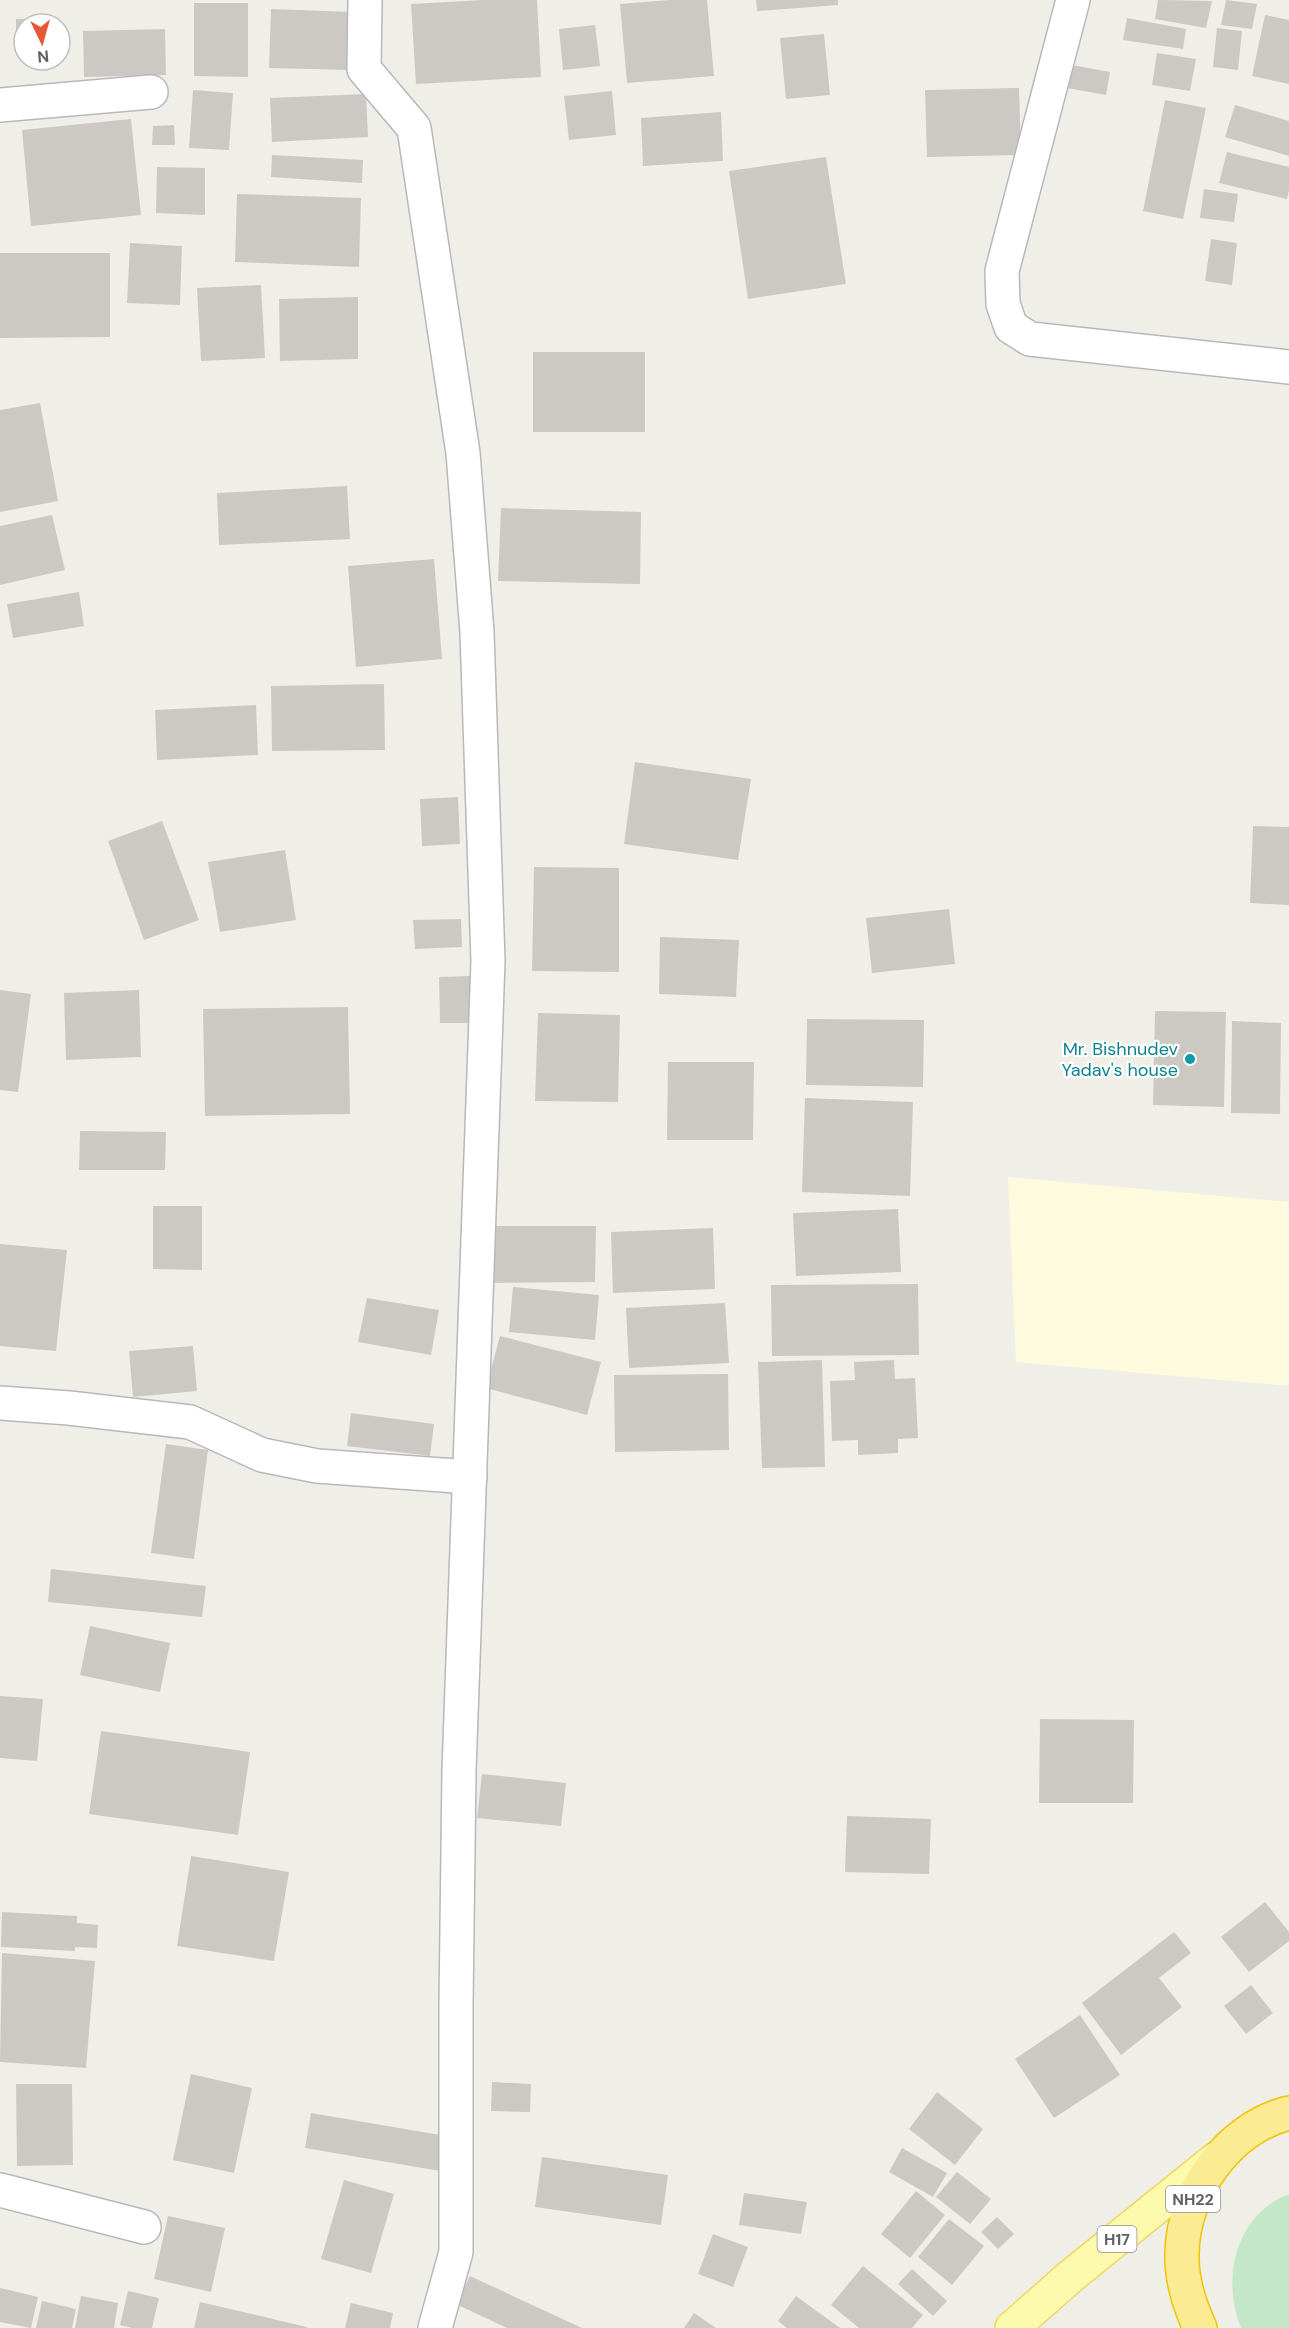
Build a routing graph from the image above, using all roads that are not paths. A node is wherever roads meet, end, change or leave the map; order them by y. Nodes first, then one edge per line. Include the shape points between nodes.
1 (365, 0) edge
2 (1073, 0) edge
3 (151, 92) dead end
4 (0, 105) edge
5 (1289, 367) edge
6 (0, 1403) edge
7 (470, 1476) junction
8 (1281, 2114) edge
9 (1224, 2152) junction
10 (0, 2190) edge
11 (144, 2227) dead end
12 (435, 2328) edge
13 (1012, 2328) edge
14 (1200, 2328) edge

1 - 7 street via 364,69 414,128 463,453 477,632 488,961
2 - 5 street via 1002,271 1003,304 1011,327 1030,339
3 - 4 street
6 - 7 street via 190,1422 262,1455 317,1466
7 - 12 street via 458,1806 456,2252
8 - 9 highway, NH22
9 - 13 main road, H17
9 - 14 highway, NH22 via 1193,2199 1185,2225 1184,2281
10 - 11 street

